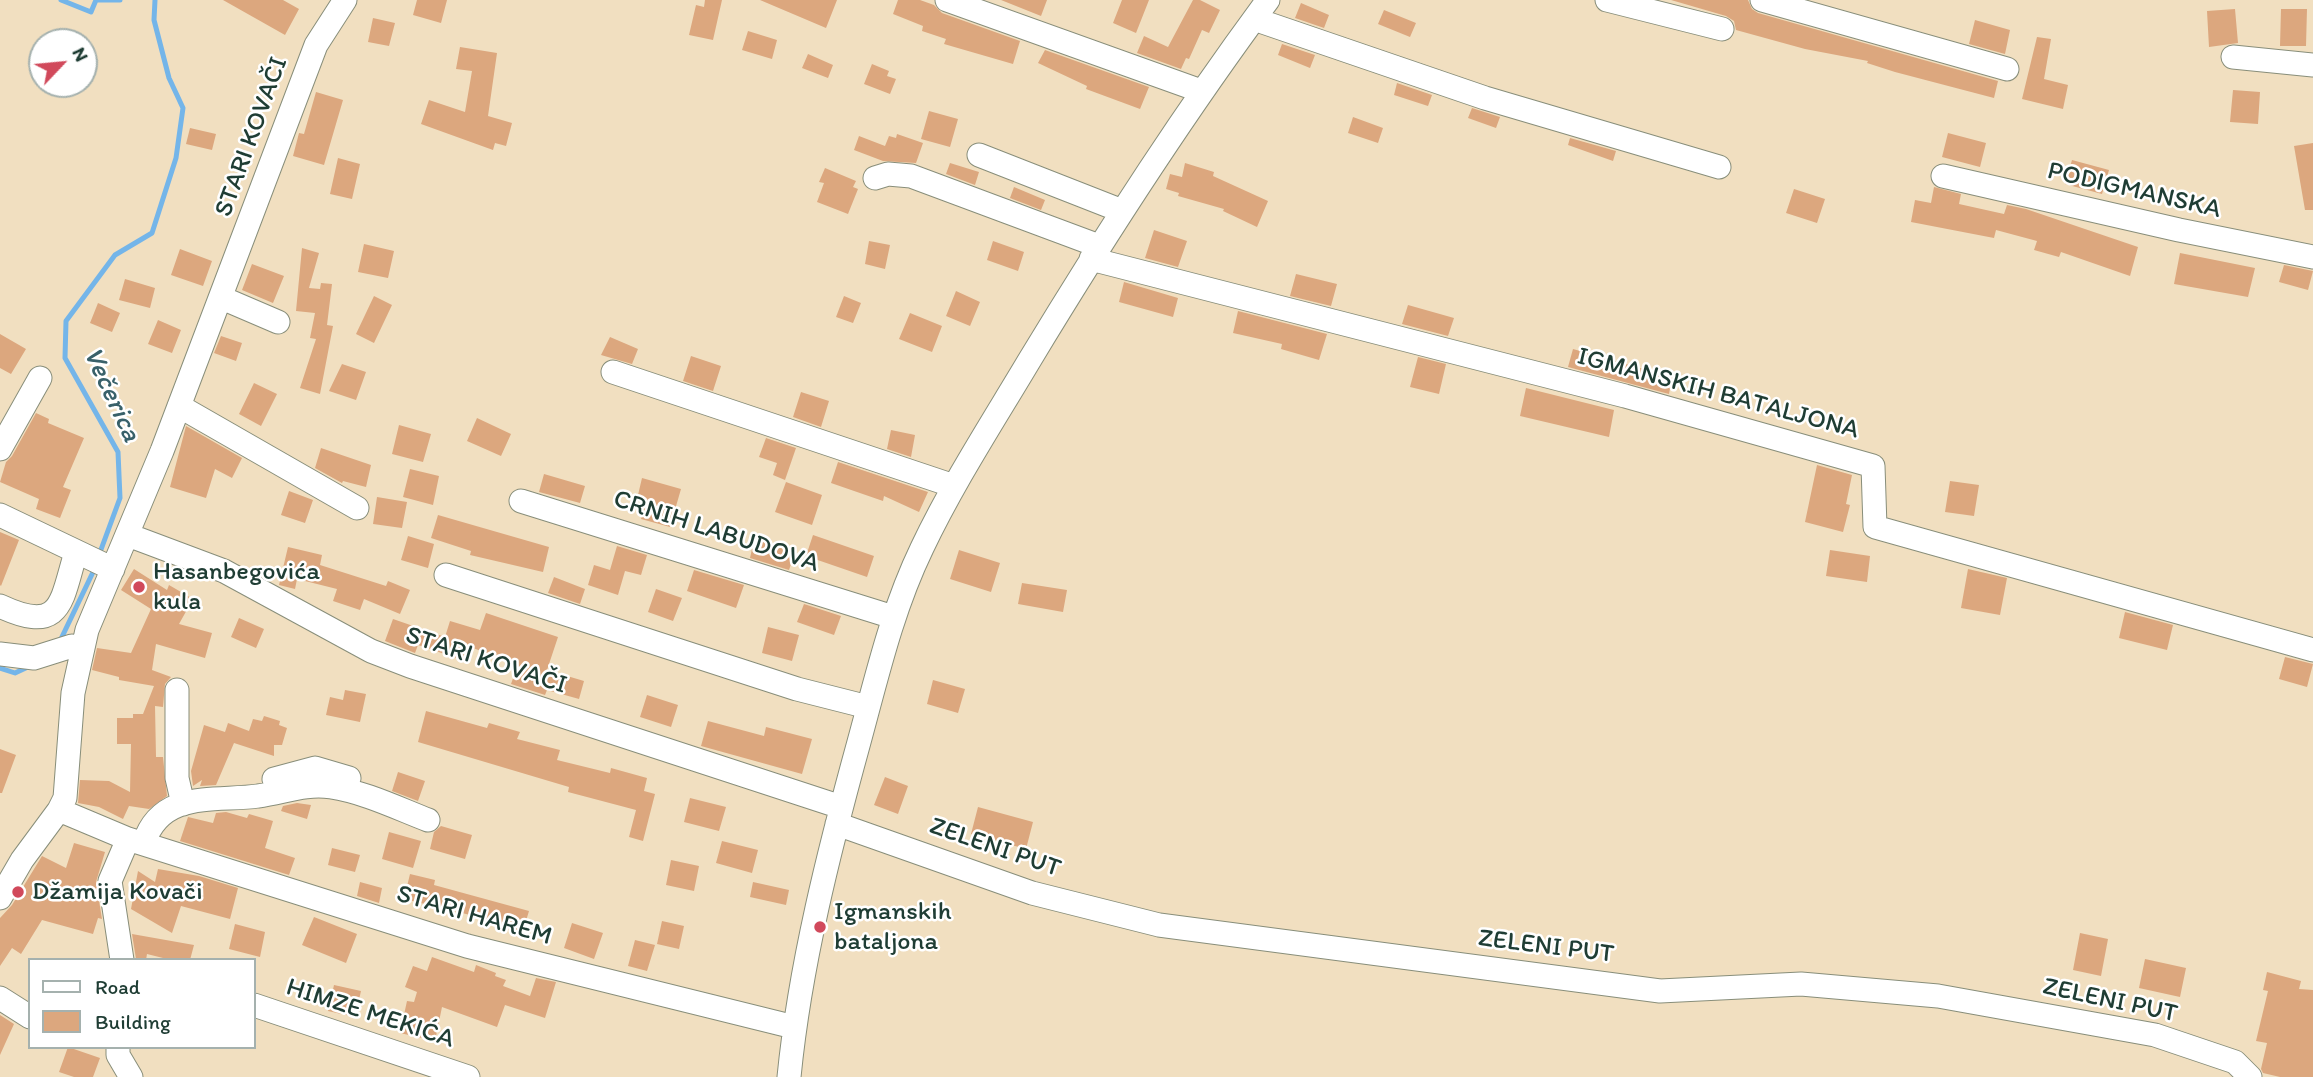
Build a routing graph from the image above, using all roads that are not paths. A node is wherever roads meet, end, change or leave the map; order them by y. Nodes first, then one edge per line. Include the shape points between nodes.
1 (345, 0) edge
2 (947, 0) edge
3 (1268, 0) edge
4 (1607, 0) edge
5 (1762, 0) edge
6 (1254, 19) junction
7 (1722, 29) dead end
8 (2234, 57) dead end
9 (2313, 65) edge
10 (2007, 69) dead end
11 (1201, 91) junction
12 (979, 155) dead end
13 (1719, 167) dead end
14 (1943, 176) dead end
15 (875, 178) dead end
16 (1122, 211) junction
17 (1095, 252) junction
18 (2313, 257) edge
19 (222, 298) junction
20 (278, 321) dead end
21 (613, 372) dead end
22 (40, 379) dead end
23 (179, 406) junction
24 (0, 449) edge
25 (954, 486) junction
26 (521, 501) dead end
27 (357, 508) dead end
28 (0, 515) edge
29 (128, 535) junction
30 (81, 554) junction
31 (110, 568) junction
32 (446, 575) dead end
33 (0, 606) edge
34 (893, 617) junction
35 (2313, 650) edge
36 (63, 652) junction
37 (0, 654) edge
38 (177, 690) dead end
39 (868, 707) junction
40 (383, 788) dead end
41 (249, 797) junction
42 (183, 804) junction
43 (59, 810) junction
44 (839, 815) junction
45 (428, 820) dead end
46 (136, 841) junction
47 (0, 898) edge
48 (122, 958) edge
49 (0, 998) edge
50 (256, 1006) edge
51 (28, 1016) edge
52 (794, 1027) junction
53 (112, 1050) edge
54 (131, 1077) edge
55 (468, 1077) edge
56 (789, 1077) edge
57 (2250, 1077) edge

1 - 19 street, STARI KOVAČI via 316,45
2 - 11 street
3 - 6 street
4 - 7 street
5 - 10 street
6 - 11 street
6 - 13 street via 1485,98
8 - 9 street
11 - 16 street
12 - 16 street
14 - 18 street, PODIGMANSKA
15 - 17 street via 911,176
16 - 17 street
17 - 25 street
17 - 35 street, IGMANSKIH BATALJONA via 1873,466 1875,527
19 - 20 street
19 - 23 street, STARI KOVAČI
21 - 25 street
22 - 24 street
23 - 27 street
23 - 29 street, STARI KOVAČI
25 - 34 street
26 - 34 street, CRNIH LABUDOVA
28 - 30 street
29 - 31 street, STARI KOVAČI
29 - 44 street, STARI KOVAČI via 224,571 371,651
30 - 31 street
30 - 33 street via 60,606 52,613 28,618
31 - 36 street, STARI KOVAČI via 87,630
32 - 39 street via 797,689
34 - 39 street
36 - 37 street
36 - 43 street, STARI KOVAČI via 73,693 68,784
38 - 42 street via 177,778
39 - 44 street
40 - 41 street via 315,768 276,778
41 - 42 street via 205,797
41 - 45 street via 330,787
42 - 46 street
43 - 46 street, STARI HAREM
43 - 47 street
44 - 52 street
44 - 57 street, ZELENI PUT via 1032,893 1159,925 1660,991 1801,984 1938,996 2155,1035 2235,1062
46 - 48 street via 110,881
46 - 52 street, STARI HAREM via 467,946
49 - 51 street
50 - 55 street, HIMZE MEKIĆA
52 - 56 street
53 - 54 street

